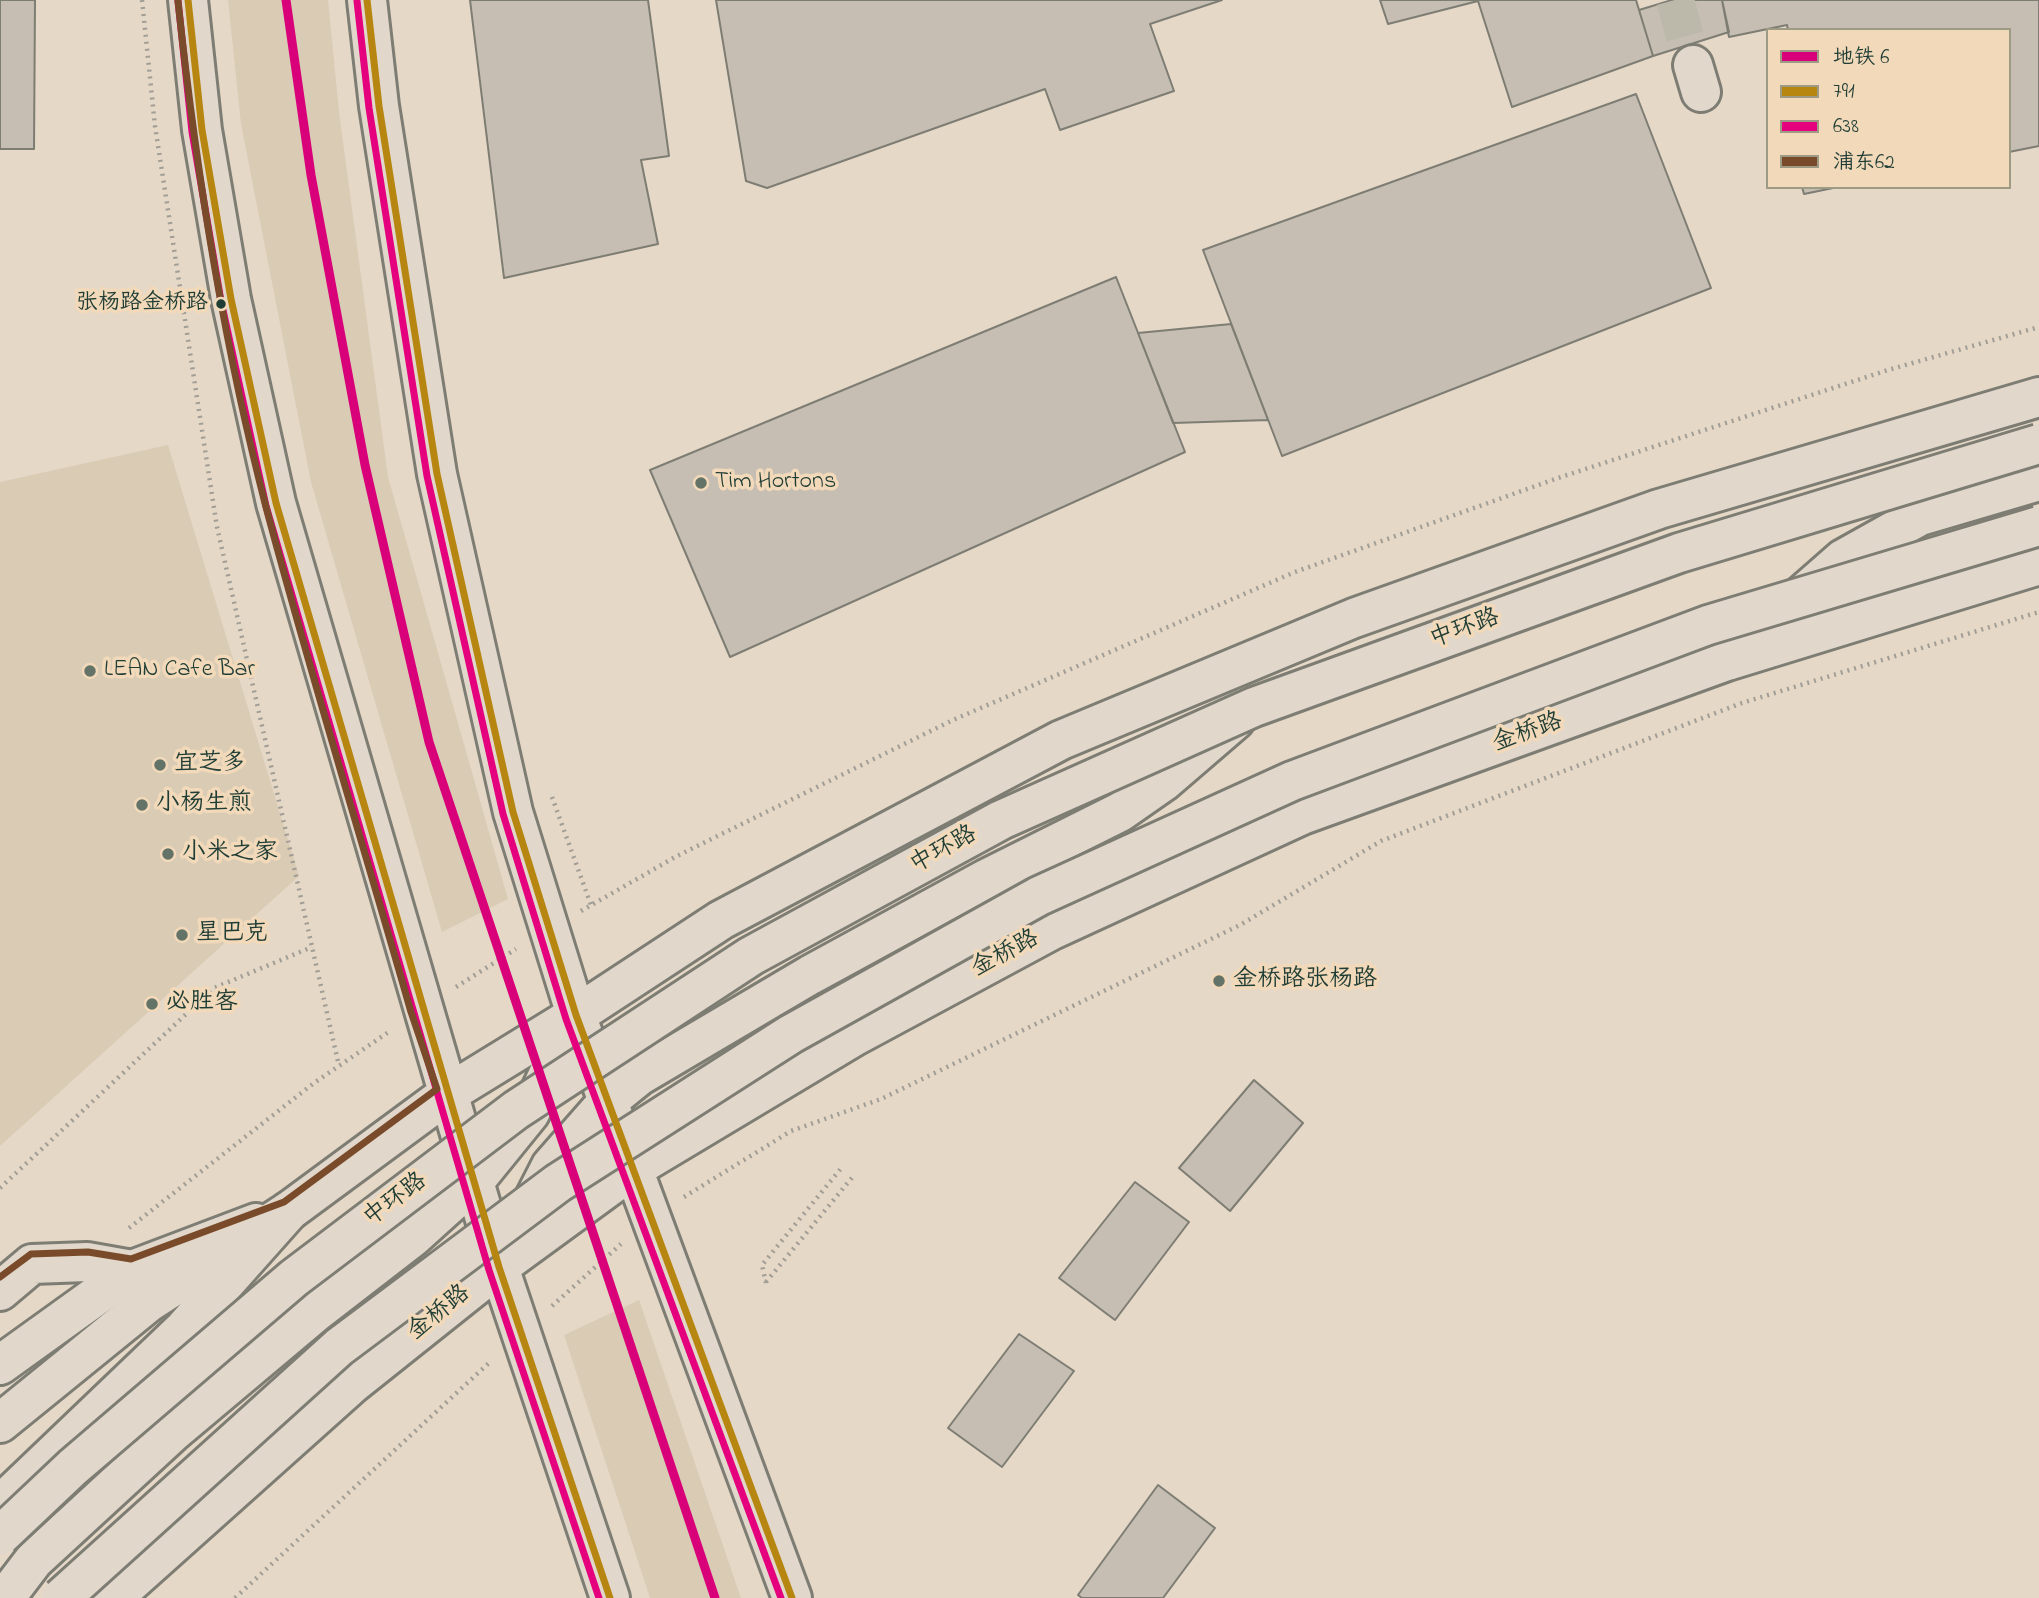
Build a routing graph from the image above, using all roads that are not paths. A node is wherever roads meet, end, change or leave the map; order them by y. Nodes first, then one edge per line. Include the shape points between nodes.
1 (188, 0) edge
2 (367, 0) edge
3 (2039, 397) edge
4 (2039, 443) edge
5 (2039, 481) edge
6 (2039, 526) edge
7 (2039, 565) edge
8 (1353, 618) junction
9 (1727, 661) junction
10 (576, 1015) junction
11 (449, 1093) junction
12 (608, 1101) junction
13 (633, 1169) junction
14 (474, 1182) junction
15 (289, 1211) junction
16 (499, 1267) junction
17 (131, 1270) junction
18 (0, 1291) edge
19 (0, 1365) edge
20 (9, 1414) edge
21 (0, 1505) edge
22 (0, 1536) edge
23 (5, 1598) edge
24 (61, 1598) edge
25 (113, 1598) edge
26 (610, 1598) edge
27 (792, 1598) edge

1 - 11 main road via 202,130 231,299 276,503
2 - 10 main road via 379,106 438,474 513,812
3 - 8 main road via 1659,509
4 - 22 main road, 中环路, bridge via 1679,553 1254,707 1001,820 751,956 516,1110 294,1278 73,1467
5 - 9 main road via 1920,516 1843,559
6 - 24 main road, bridge via 1708,625 1292,781 1039,896 791,1034 558,1183 339,1347
7 - 9 main road, 金桥路
8 - 10 main road via 1061,740 721,920
8 - 12 main road via 1163,782 1120,812 810,975 639,1076
9 - 13 main road, 金桥路 via 1302,816 1161,879 1052,930 855,1036
10 - 11 main road
10 - 12 main road
10 - 14 main road via 530,1113
11 - 14 main road
11 - 15 main road
12 - 13 main road
12 - 16 main road via 551,1166
13 - 16 main road, 金桥路
13 - 27 main road
14 - 16 main road
14 - 23 main road via 172,1433 34,1560
15 - 17 main road
15 - 20 main road via 149,1302
15 - 21 main road via 184,1329
16 - 25 main road, 金桥路 via 351,1385
16 - 26 main road
17 - 18 main road via 87,1262 32,1264
17 - 19 main road

